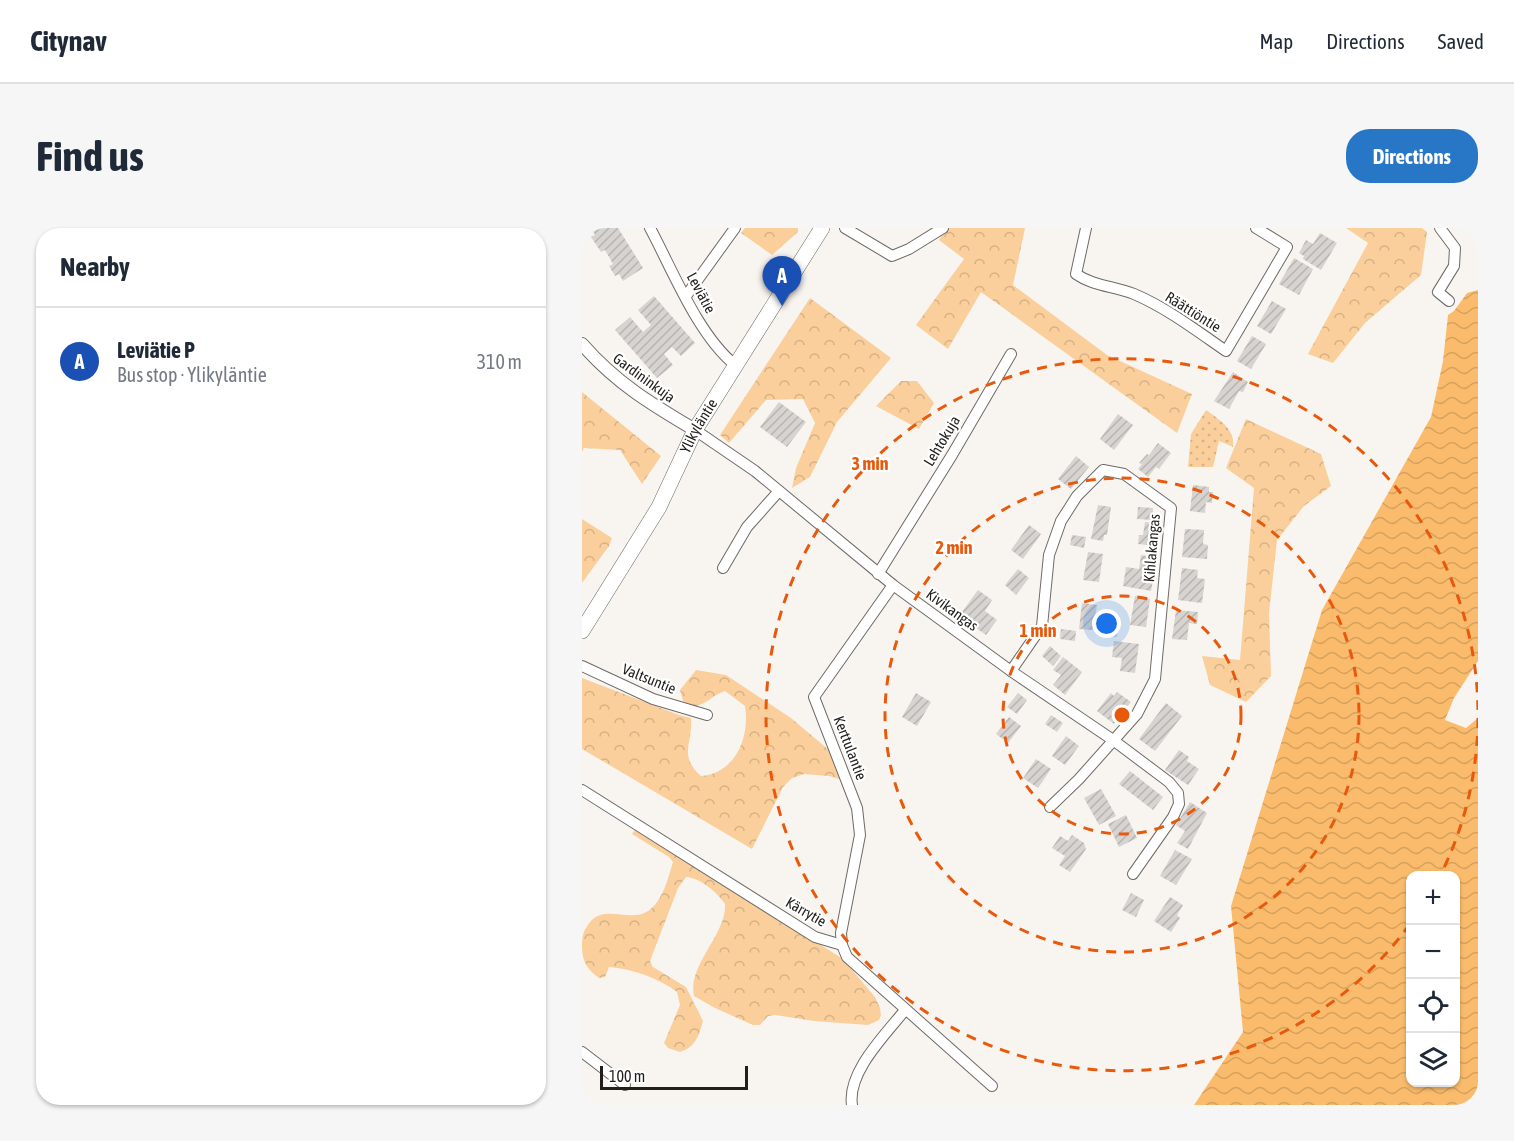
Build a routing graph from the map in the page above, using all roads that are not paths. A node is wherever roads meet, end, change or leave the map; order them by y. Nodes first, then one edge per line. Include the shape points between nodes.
1 (650, 228) edge
2 (735, 228) edge
3 (822, 228) edge
4 (845, 228) edge
5 (943, 228) edge
6 (1086, 228) edge
7 (1256, 228) edge
8 (1440, 228) edge
9 (686, 296) junction
10 (1449, 301) dead end
11 (582, 344) edge
12 (1011, 354) dead end
13 (735, 365) junction
14 (695, 430) junction
15 (779, 491) junction
16 (723, 568) dead end
17 (878, 574) junction
18 (893, 585) junction
19 (582, 631) edge
20 (582, 666) edge
21 (1011, 671) junction
22 (707, 715) dead end
23 (1113, 740) junction
24 (582, 790) edge
25 (1050, 807) dead end
26 (1133, 874) dead end
27 (842, 945) junction
28 (905, 1010) junction
29 (582, 1052) edge
30 (625, 1085) dead end
31 (992, 1086) dead end
32 (852, 1105) edge

1 - 9 street, Leviätie
2 - 9 street
3 - 13 main road, Ylikyläntie
4 - 5 street via 892,256
6 - 7 street, Räättiöntie via 1076,274 1086,281 1133,294 1174,315 1226,351 1287,247
8 - 10 street via 1455,248 1454,266 1438,292
9 - 13 street, Leviätie via 711,340
11 - 14 street, Gardininkuja via 602,367 639,397
12 - 17 street, Lehtokuja
13 - 14 main road, Ylikyläntie
14 - 15 street, Kivikangas
14 - 19 main road, Ylikyläntie via 660,507
15 - 16 street via 747,527
15 - 17 street, Kivikangas
17 - 18 street, Kivikangas
18 - 21 street, Kivikangas
18 - 27 street, Kerttulantie via 814,697 857,808 860,835
20 - 22 street, Valtsuntie via 653,699
21 - 23 street, Kivikangas
21 - 23 street, Kihlakangas via 1042,626 1049,555 1061,521 1077,496 1102,470 1124,474 1171,508 1155,679 1137,714
23 - 25 street
23 - 26 street, Kivikangas via 1169,782 1178,794 1179,804 1173,818
24 - 27 street, Kärrytie via 815,937
27 - 28 street via 847,957
28 - 31 street
28 - 32 street via 858,1070 850,1097
29 - 30 street

